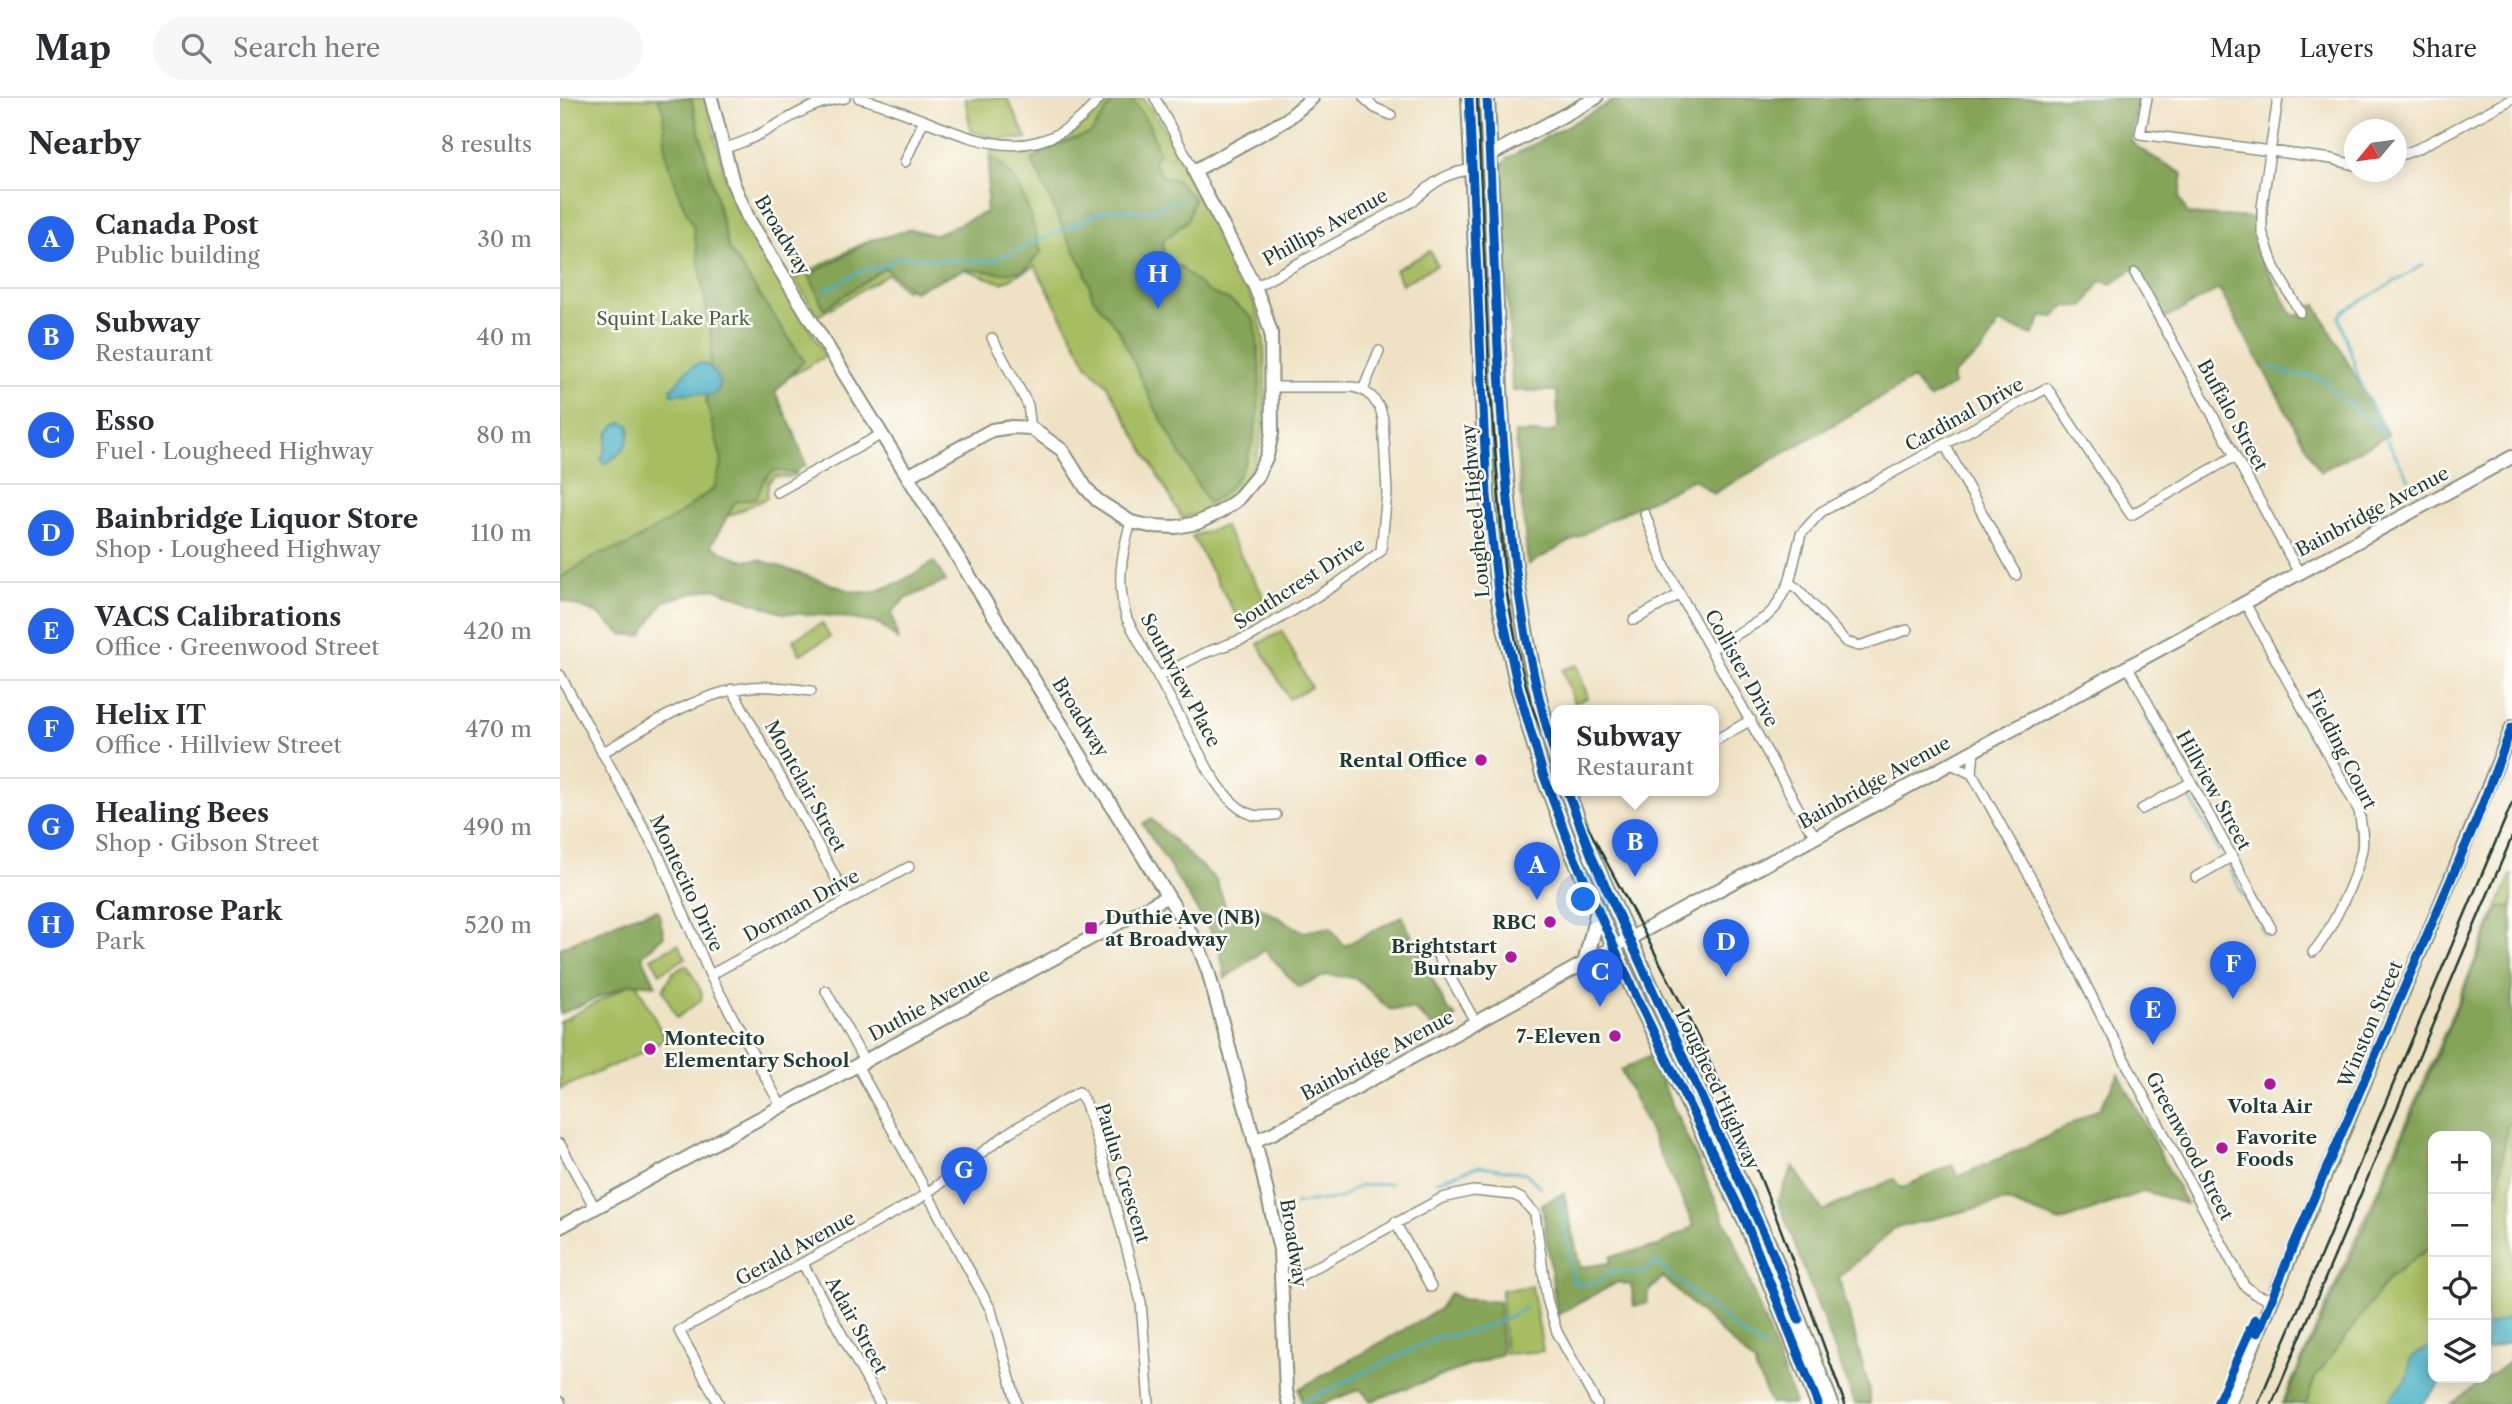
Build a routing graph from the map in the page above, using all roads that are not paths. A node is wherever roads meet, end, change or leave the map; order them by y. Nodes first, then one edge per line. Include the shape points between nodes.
1 (710, 98) edge
2 (845, 98) edge
3 (859, 98) edge
4 (1100, 98) edge
5 (1155, 98) edge
6 (1312, 98) edge
7 (1364, 98) edge
8 (1469, 98) edge
9 (1487, 98) edge
10 (1596, 98) edge
11 (2147, 98) edge
12 (2278, 98) edge
13 (2512, 99) edge
14 (1391, 115) dead end
15 (924, 120) junction
16 (723, 148) junction
17 (2269, 151) junction
18 (2407, 153) edge
19 (1490, 155) junction
20 (905, 162) dead end
21 (2344, 162) edge
22 (1472, 170) junction
23 (1194, 171) junction
24 (2135, 273) dead end
25 (1255, 287) junction
26 (2300, 312) dead end
27 (992, 338) dead end
28 (1379, 351) dead end
29 (1273, 387) junction
30 (1363, 390) junction
31 (1031, 428) junction
32 (882, 435) junction
33 (1945, 445) junction
34 (2235, 456) junction
35 (2512, 457) edge
36 (908, 477) junction
37 (777, 492) dead end
38 (1645, 514) dead end
39 (1131, 522) junction
40 (2299, 573) junction
41 (2016, 575) dead end
42 (1789, 583) junction
43 (1680, 594) junction
44 (2245, 603) junction
45 (1634, 620) dead end
46 (1907, 630) dead end
47 (1711, 649) junction
48 (2128, 667) junction
49 (560, 675) edge
50 (1158, 677) junction
51 (732, 689) junction
52 (811, 691) dead end
53 (1751, 720) junction
54 (2512, 727) edge
55 (1719, 738) edge
56 (1551, 741) edge
57 (1974, 749) junction
58 (602, 752) junction
59 (1949, 763) junction
60 (1972, 774) junction
61 (2190, 783) junction
62 (1551, 796) edge
63 (1551, 796) edge
64 (1569, 796) edge
65 (2141, 809) dead end
66 (1276, 815) dead end
67 (1816, 836) junction
68 (2231, 857) junction
69 (909, 867) dead end
70 (2196, 877) dead end
71 (1168, 896) junction
72 (848, 900) junction
73 (1598, 911) junction
74 (2271, 928) dead end
75 (1630, 939) junction
76 (1614, 948) junction
77 (2313, 952) dead end
78 (1437, 954) dead end
79 (1585, 964) junction
80 (710, 975) junction
81 (826, 991) dead end
82 (1476, 1023) junction
83 (860, 1063) junction
84 (781, 1106) junction
85 (1254, 1141) junction
86 (560, 1144) edge
87 (927, 1194) junction
88 (595, 1208) junction
89 (1395, 1222) junction
90 (560, 1227) edge
91 (803, 1264) junction
92 (1283, 1279) junction
93 (1431, 1287) dead end
94 (2271, 1300) junction
95 (719, 1404) edge
96 (880, 1404) edge
97 (1017, 1404) edge
98 (1149, 1404) edge
99 (1289, 1404) edge
100 (1597, 1404) edge
101 (1818, 1404) edge
102 (1831, 1404) edge
103 (2229, 1404) edge

1 - 16 street, Broadway
2 - 16 street via 812,105
3 - 15 street
4 - 15 street via 1068,130 1024,145 979,141
5 - 23 street
6 - 23 street via 1286,120
7 - 14 street
8 - 22 main road, Lougheed Highway
9 - 19 main road, Lougheed Highway
10 - 19 street
11 - 17 street via 2140,134
12 - 17 street
13 - 18 street
15 - 20 street
16 - 32 street, Broadway via 749,220
17 - 21 street
17 - 26 street via 2262,231 2274,267
19 - 56 main road, Lougheed Highway via 1510,536 1536,686
22 - 25 street, Phillips Avenue via 1442,178 1415,200
22 - 62 main road, Lougheed Highway via 1487,495 1499,600 1518,687
23 - 25 street
24 - 34 street, Buffalo Street
25 - 29 street, Phillips Avenue via 1271,333
27 - 31 street via 1028,405
28 - 30 street
29 - 30 street
29 - 39 street, Phillips Avenue via 1267,456 1237,500 1197,523 1163,527
30 - 50 street, Southcrest Drive via 1377,402 1383,419 1387,493 1381,551 1337,584 1251,636
31 - 36 street via 992,430
31 - 39 street, Phillips Avenue via 1062,450 1097,500
32 - 36 street, Broadway
32 - 37 street
33 - 34 street, Cardinal Drive via 2047,387 2131,515
33 - 41 street
33 - 42 street, Cardinal Drive via 1821,512 1801,534
34 - 40 street, Buffalo Street
35 - 40 street, Bainbridge Avenue
36 - 71 street, Broadway
38 - 43 street, Collister Drive
39 - 50 street, Southview Place via 1120,562 1120,599
40 - 44 street, Bainbridge Avenue
42 - 46 street via 1846,642 1860,646
42 - 47 street, Cardinal Drive via 1766,617
43 - 45 street
43 - 47 street, Collister Drive
44 - 48 street, Bainbridge Avenue
44 - 77 street, Fielding Court via 2359,811 2362,853 2325,939
47 - 53 street, Collister Drive
48 - 57 street, Bainbridge Avenue
48 - 61 street, Hillview Street
49 - 58 street, Montecito Drive
50 - 66 street, Southview Place via 1223,792 1255,816
51 - 52 street
51 - 58 street via 699,700
51 - 72 street, Montclair Street
53 - 55 street
53 - 67 street, Collister Drive
54 - 94 street, Winston Street
57 - 59 street, Bainbridge Avenue
57 - 60 street
58 - 80 street, Montecito Drive via 659,856
59 - 60 street
59 - 67 street, Bainbridge Avenue
60 - 94 street, Greenwood Street via 2045,903 2244,1285
61 - 65 street
61 - 68 street, Hillview Street
63 - 73 main road, Lougheed Highway
64 - 75 main road, Lougheed Highway
67 - 75 street, Bainbridge Avenue
68 - 70 street
68 - 74 street, Hillview Street
69 - 72 street, Dorman Drive
71 - 83 street, Duthie Avenue
71 - 85 street, Broadway via 1198,944 1208,971
72 - 80 street, Dorman Drive
73 - 76 main road, Lougheed Highway
73 - 79 main road
75 - 76 street, Bainbridge Avenue
75 - 102 main road, Lougheed Highway via 1773,1254
76 - 79 street, Bainbridge Avenue
76 - 101 main road, Lougheed Highway via 1745,1220
78 - 82 street
79 - 82 street, Bainbridge Avenue
80 - 84 street, Montecito Drive
81 - 83 street
82 - 85 street, Bainbridge Avenue
83 - 84 street, Duthie Avenue
83 - 87 street
84 - 88 street, Duthie Avenue
85 - 92 street, Broadway
86 - 88 street
87 - 91 street, Gerald Avenue
87 - 97 street via 991,1310
87 - 98 street, Paulus Crescent via 1011,1131 1079,1092 1141,1303
88 - 90 street, Duthie Avenue
89 - 92 street via 1300,1276
89 - 93 street
89 - 100 street via 1442,1198 1473,1191 1522,1199 1537,1219 1547,1299 1557,1332
91 - 95 street, Gerald Avenue via 678,1331
91 - 96 street, Adair Street
92 - 99 street, Broadway
94 - 103 street, Winston Street

